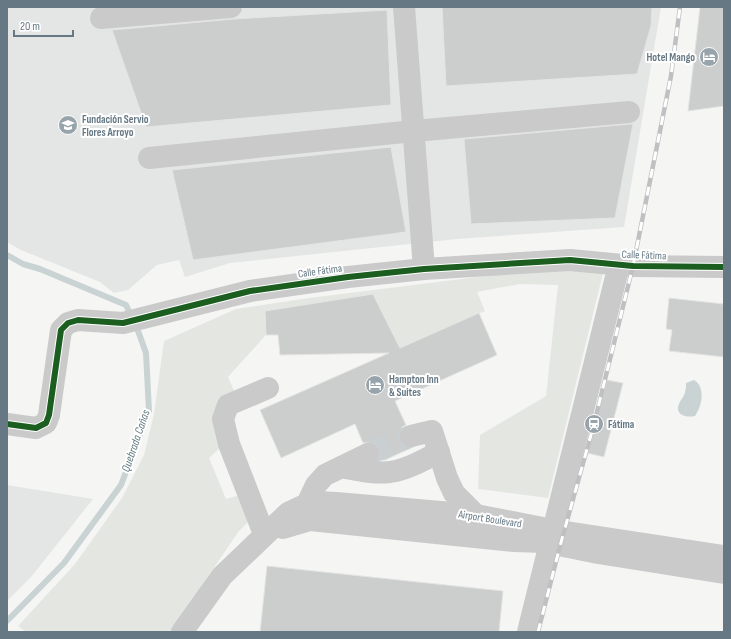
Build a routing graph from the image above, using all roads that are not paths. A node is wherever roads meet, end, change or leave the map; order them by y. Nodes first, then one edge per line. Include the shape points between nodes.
1 (232, 7) edge
2 (404, 7) edge
3 (102, 18) dead end
4 (629, 112) dead end
5 (414, 131) junction
6 (149, 158) dead end
7 (619, 264) junction
8 (724, 267) edge
9 (424, 269) junction
10 (268, 388) dead end
11 (7, 424) edge
12 (411, 436) tunnel mouth
13 (439, 452) junction
14 (368, 454) tunnel mouth
15 (341, 467) junction
16 (309, 512) junction
17 (476, 515) junction
18 (264, 534) junction
19 (552, 537) junction
20 (724, 556) edge
21 (724, 573) edge
22 (182, 632) edge
23 (528, 632) edge

1 - 3 street
2 - 5 street
4 - 5 street
5 - 6 street
5 - 9 street
7 - 8 street, Calle Fátima
7 - 9 street, Calle Fátima via 570,260
7 - 19 street
9 - 11 street, Calle Fátima via 250,291 123,323 78,320 68,323 61,330 46,423 36,428
10 - 18 street via 228,405 223,419 229,444
12 - 13 street via 432,431
13 - 15 street via 391,472
13 - 17 street via 454,493
14 - 15 street
15 - 16 street via 325,475 316,485
16 - 17 street, Airport Boulevard via 318,502
16 - 18 street, Airport Boulevard
16 - 19 street, Airport Boulevard via 514,541
17 - 19 street, Airport Boulevard
18 - 22 street, Airport Boulevard via 222,576
19 - 20 street, Airport Boulevard
19 - 21 street, Airport Boulevard via 605,554
19 - 23 street

